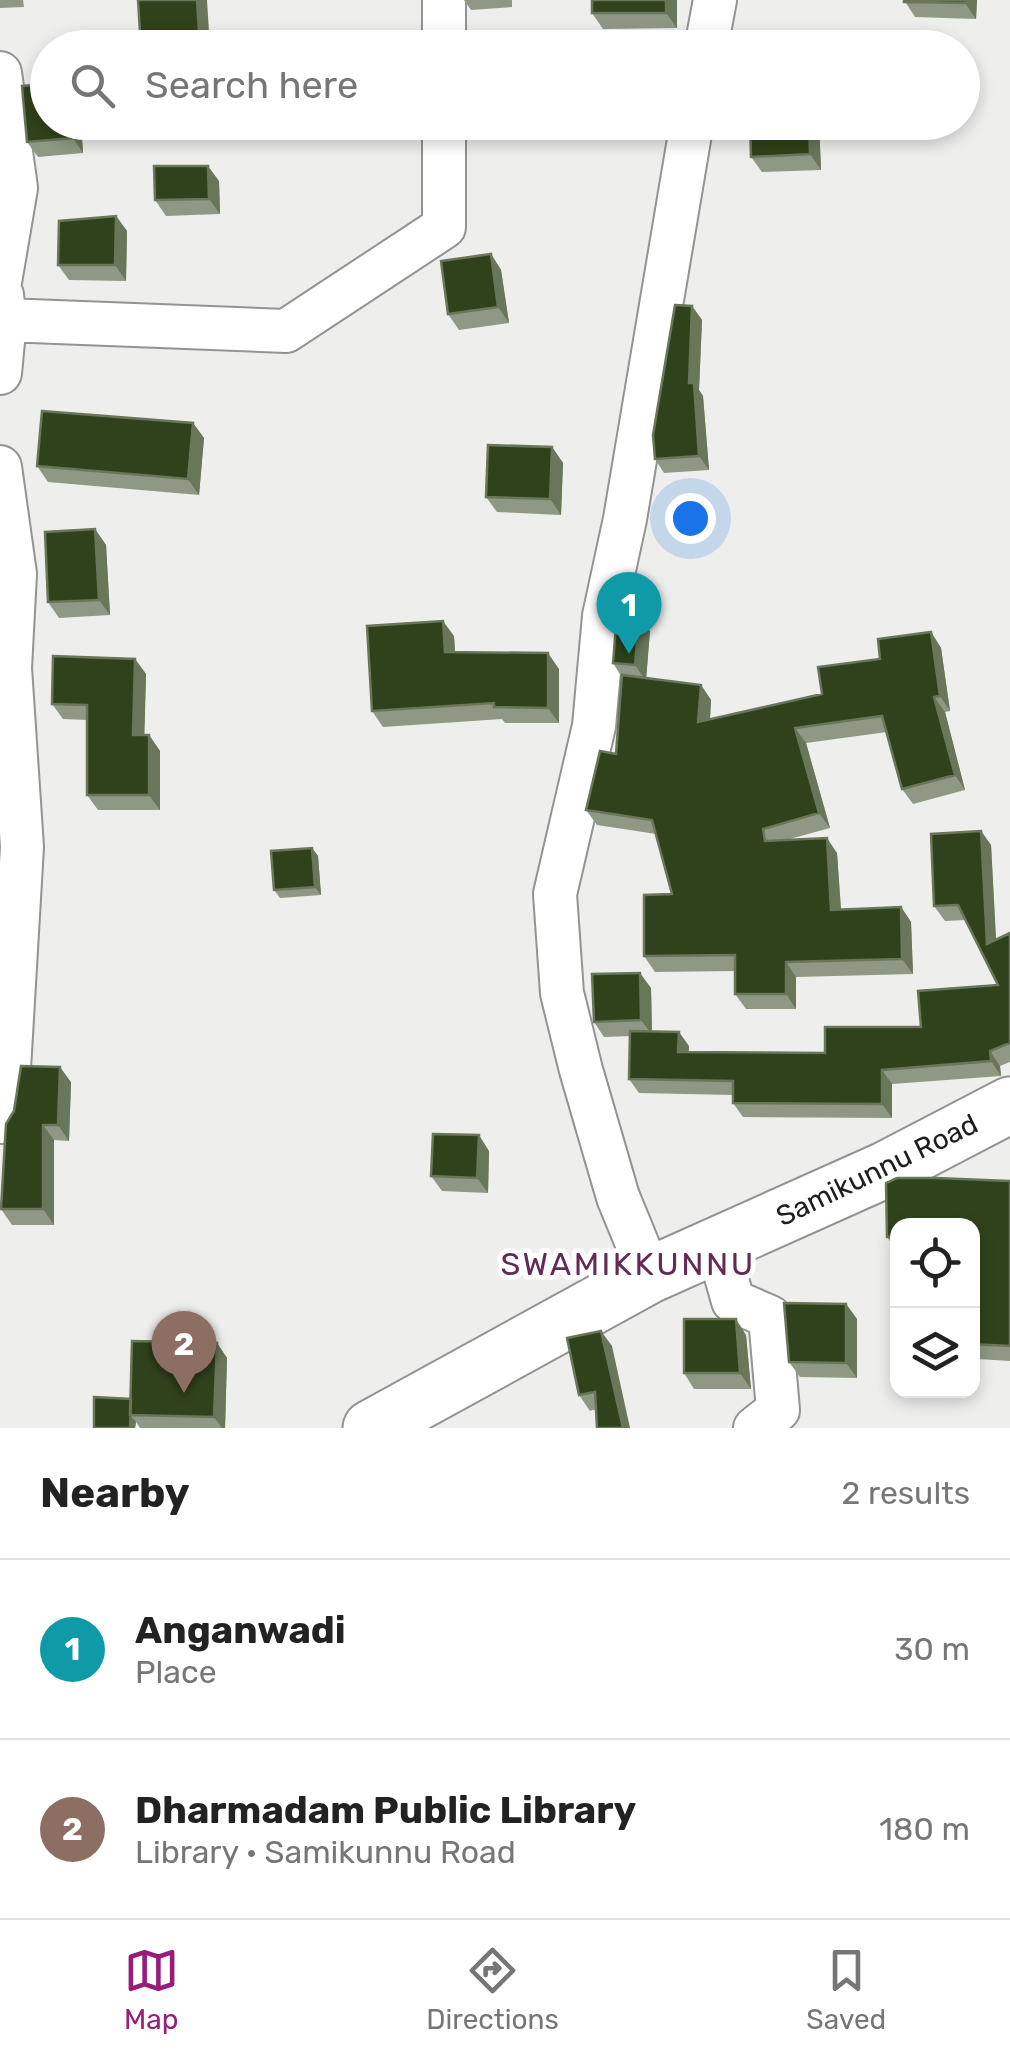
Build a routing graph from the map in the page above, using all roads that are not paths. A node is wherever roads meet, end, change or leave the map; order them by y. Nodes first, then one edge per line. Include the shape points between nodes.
1 (444, 0) edge
2 (714, 0) edge
3 (444, 30) edge
4 (709, 30) edge
5 (0, 73) edge
6 (444, 140) edge
7 (689, 140) edge
8 (2, 296) edge
9 (0, 374) edge
10 (0, 466) edge
11 (4, 1069) edge
12 (1010, 1105) edge
13 (0, 1122) edge
14 (717, 1245) junction
15 (650, 1275) junction
16 (371, 1428) edge
17 (755, 1428) edge

1 - 3 street
2 - 4 street
5 - 8 street via 16,188
6 - 8 street via 444,227 286,331
7 - 15 street via 604,616 594,726 555,894 562,993 580,1070 618,1198
8 - 9 street
10 - 11 street via 15,574 10,668 22,846
11 - 13 street
12 - 14 main road, Samikunnu Road via 887,1170
14 - 15 main road, Samikunnu Road
14 - 17 street via 733,1301 770,1318 778,1410
15 - 16 main road, Samikunnu Road

